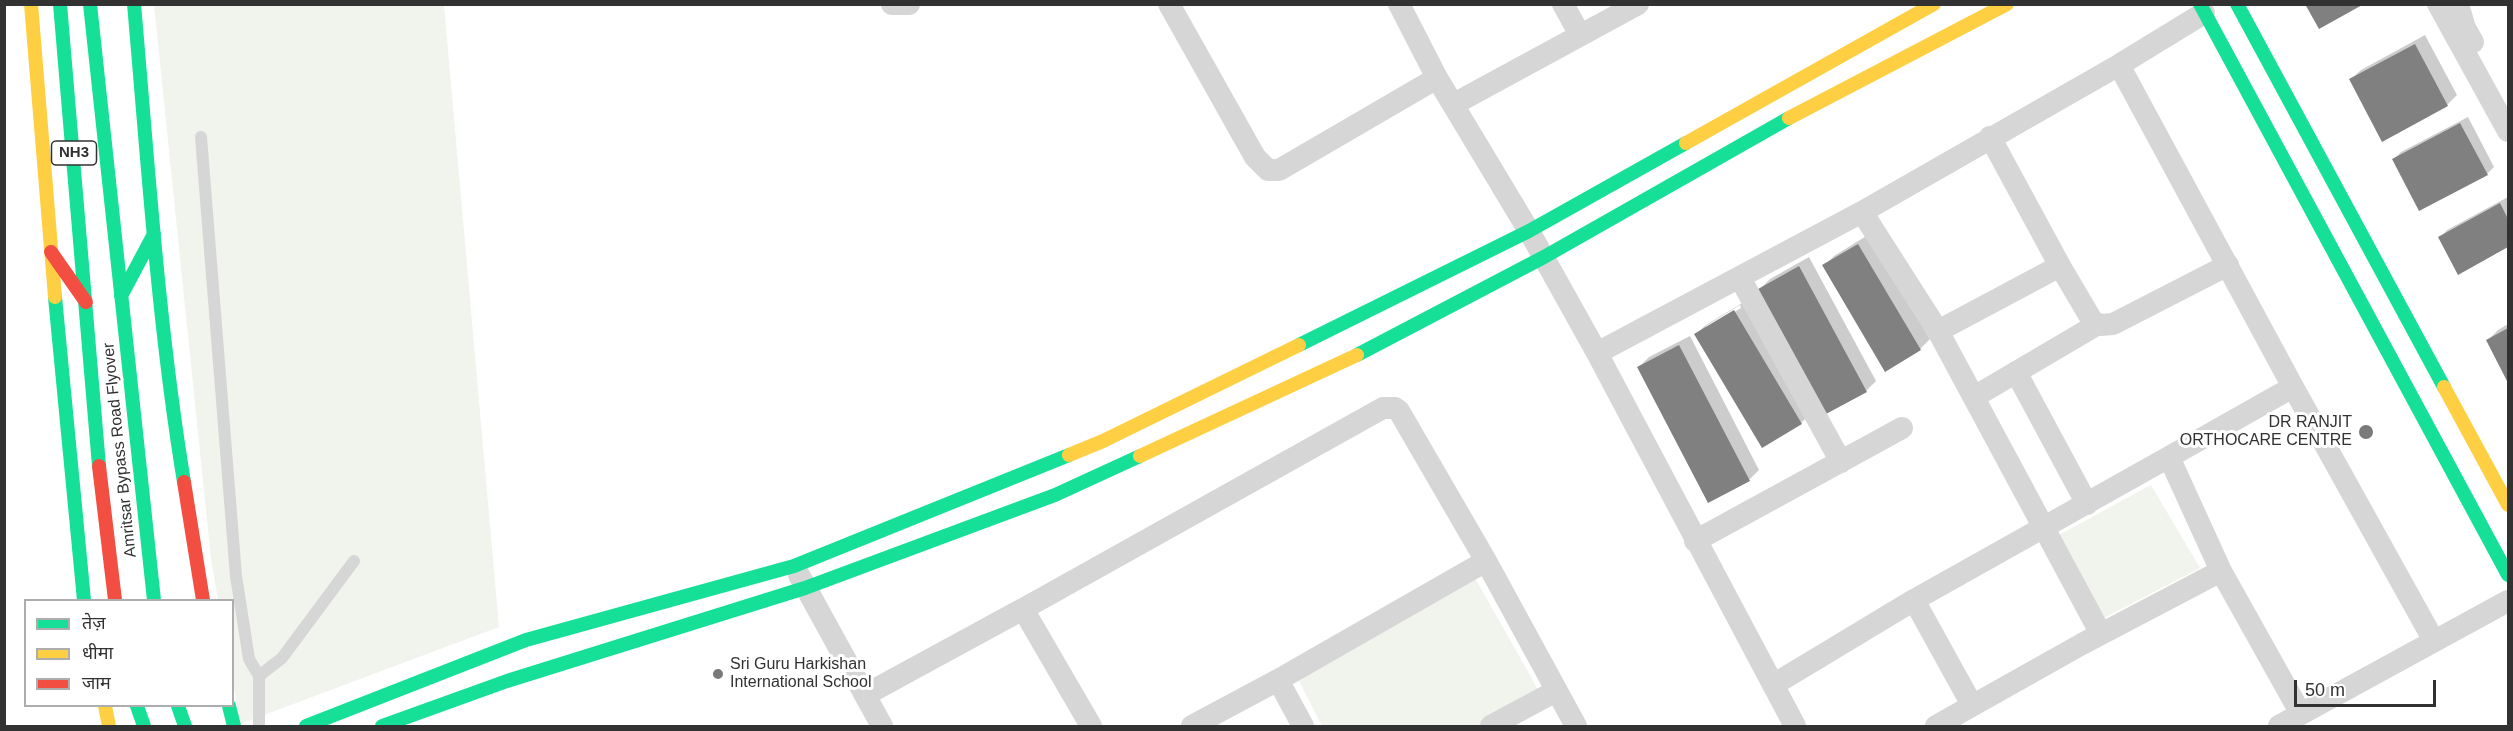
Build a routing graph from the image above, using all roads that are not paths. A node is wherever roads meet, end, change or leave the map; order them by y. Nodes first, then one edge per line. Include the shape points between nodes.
1 (31, 4) edge
2 (60, 4) edge
3 (90, 4) edge
4 (134, 4) edge
5 (892, 4) edge
6 (909, 4) edge
7 (1169, 4) edge
8 (1399, 4) edge
9 (1563, 4) edge
10 (1638, 4) edge
11 (1934, 4) edge
12 (2007, 4) edge
13 (2237, 4) edge
14 (2438, 4) edge
15 (2458, 4) edge
16 (2202, 8) edge
17 (1580, 35) junction
18 (2119, 65) junction
19 (1437, 78) junction
20 (2508, 103) edge
21 (1454, 104) junction
22 (2508, 131) edge
23 (1990, 136) junction
24 (201, 137) dead end
25 (1862, 212) junction
26 (1529, 231) junction
27 (154, 234) junction
28 (51, 252) junction
29 (1544, 257) junction
30 (2228, 265) junction
31 (2060, 266) junction
32 (1740, 278) junction
33 (121, 296) junction
34 (86, 302) junction
35 (2098, 324) junction
36 (1938, 331) junction
37 (1597, 353) junction
38 (2016, 372) junction
39 (2293, 387) junction
40 (1974, 397) junction
41 (1902, 428) dead end
42 (2169, 457) junction
43 (1840, 462) junction
44 (2087, 504) junction
45 (2508, 505) edge
46 (2045, 529) junction
47 (1695, 541) junction
48 (354, 561) dead end
49 (1486, 561) junction
50 (794, 566) junction
51 (2221, 571) junction
52 (2508, 575) edge
53 (805, 588) junction
54 (84, 599) edge
55 (115, 599) edge
56 (154, 599) edge
57 (203, 599) edge
58 (1914, 600) junction
59 (2508, 601) edge
60 (1023, 609) junction
61 (2101, 634) junction
62 (2434, 641) junction
63 (259, 676) junction
64 (1278, 680) junction
65 (1773, 685) junction
66 (1556, 691) junction
67 (865, 695) junction
68 (1972, 705) junction
69 (105, 707) edge
70 (138, 707) edge
71 (178, 707) edge
72 (229, 707) edge
73 (2301, 714) junction
74 (109, 726) edge
75 (144, 726) edge
76 (185, 726) edge
77 (234, 726) edge
78 (259, 726) edge
79 (306, 726) edge
80 (382, 726) edge
81 (882, 726) edge
82 (1090, 726) edge
83 (1192, 726) edge
84 (1303, 726) edge
85 (1491, 726) edge
86 (1576, 726) edge
87 (1795, 726) edge
88 (1936, 726) edge
89 (2279, 726) edge

1 - 28 main road
2 - 34 main road, NH3
3 - 33 main road, NH3
4 - 27 main road
5 - 6 street
7 - 19 street via 1256,157 1268,170 1280,170
8 - 19 street
9 - 17 street
10 - 17 street
11 - 26 main road
12 - 29 main road via 1779,123
13 - 45 main road
14 - 22 street
15 - 20 street via 2465,28
16 - 18 street
16 - 52 main road
17 - 21 street
18 - 23 street
18 - 30 street
19 - 21 street
21 - 26 street
23 - 25 street
23 - 31 street
24 - 63 lane via 236,576 249,659
25 - 32 street
25 - 36 street
26 - 29 street
26 - 50 main road via 1103,441
27 - 33 main road
27 - 57 main road via 174,421
28 - 34 main road
28 - 54 main road
29 - 37 street
29 - 53 main road via 1376,346 1054,495
30 - 35 street via 2113,324
30 - 39 street
31 - 35 street via 2093,322
31 - 36 street
32 - 37 street
32 - 43 street
33 - 56 main road, Amritsar Bypass Road Flyover / NH3
34 - 55 main road, Amritsar Bypass Road Flyover / NH3
35 - 38 street
36 - 40 street
37 - 47 street
38 - 40 street
38 - 44 street
39 - 42 street
39 - 62 street
40 - 46 street
41 - 43 street
42 - 44 street
42 - 51 street
43 - 47 street
44 - 46 street
46 - 58 street
46 - 61 street
47 - 65 street
48 - 63 lane via 282,658
49 - 60 street via 1399,411 1390,407
49 - 64 street
49 - 66 street
50 - 53 street
50 - 79 main road via 525,640
51 - 61 street
51 - 73 street
53 - 67 street
53 - 80 main road via 507,681
58 - 65 street
58 - 68 street
59 - 62 street
60 - 67 street
60 - 82 street
61 - 68 street
62 - 73 street
63 - 78 lane
64 - 83 street
64 - 84 street
65 - 87 street
66 - 85 street
66 - 86 street
67 - 81 street
68 - 88 street
69 - 74 main road
70 - 75 main road
71 - 76 main road
72 - 77 main road
73 - 89 street

